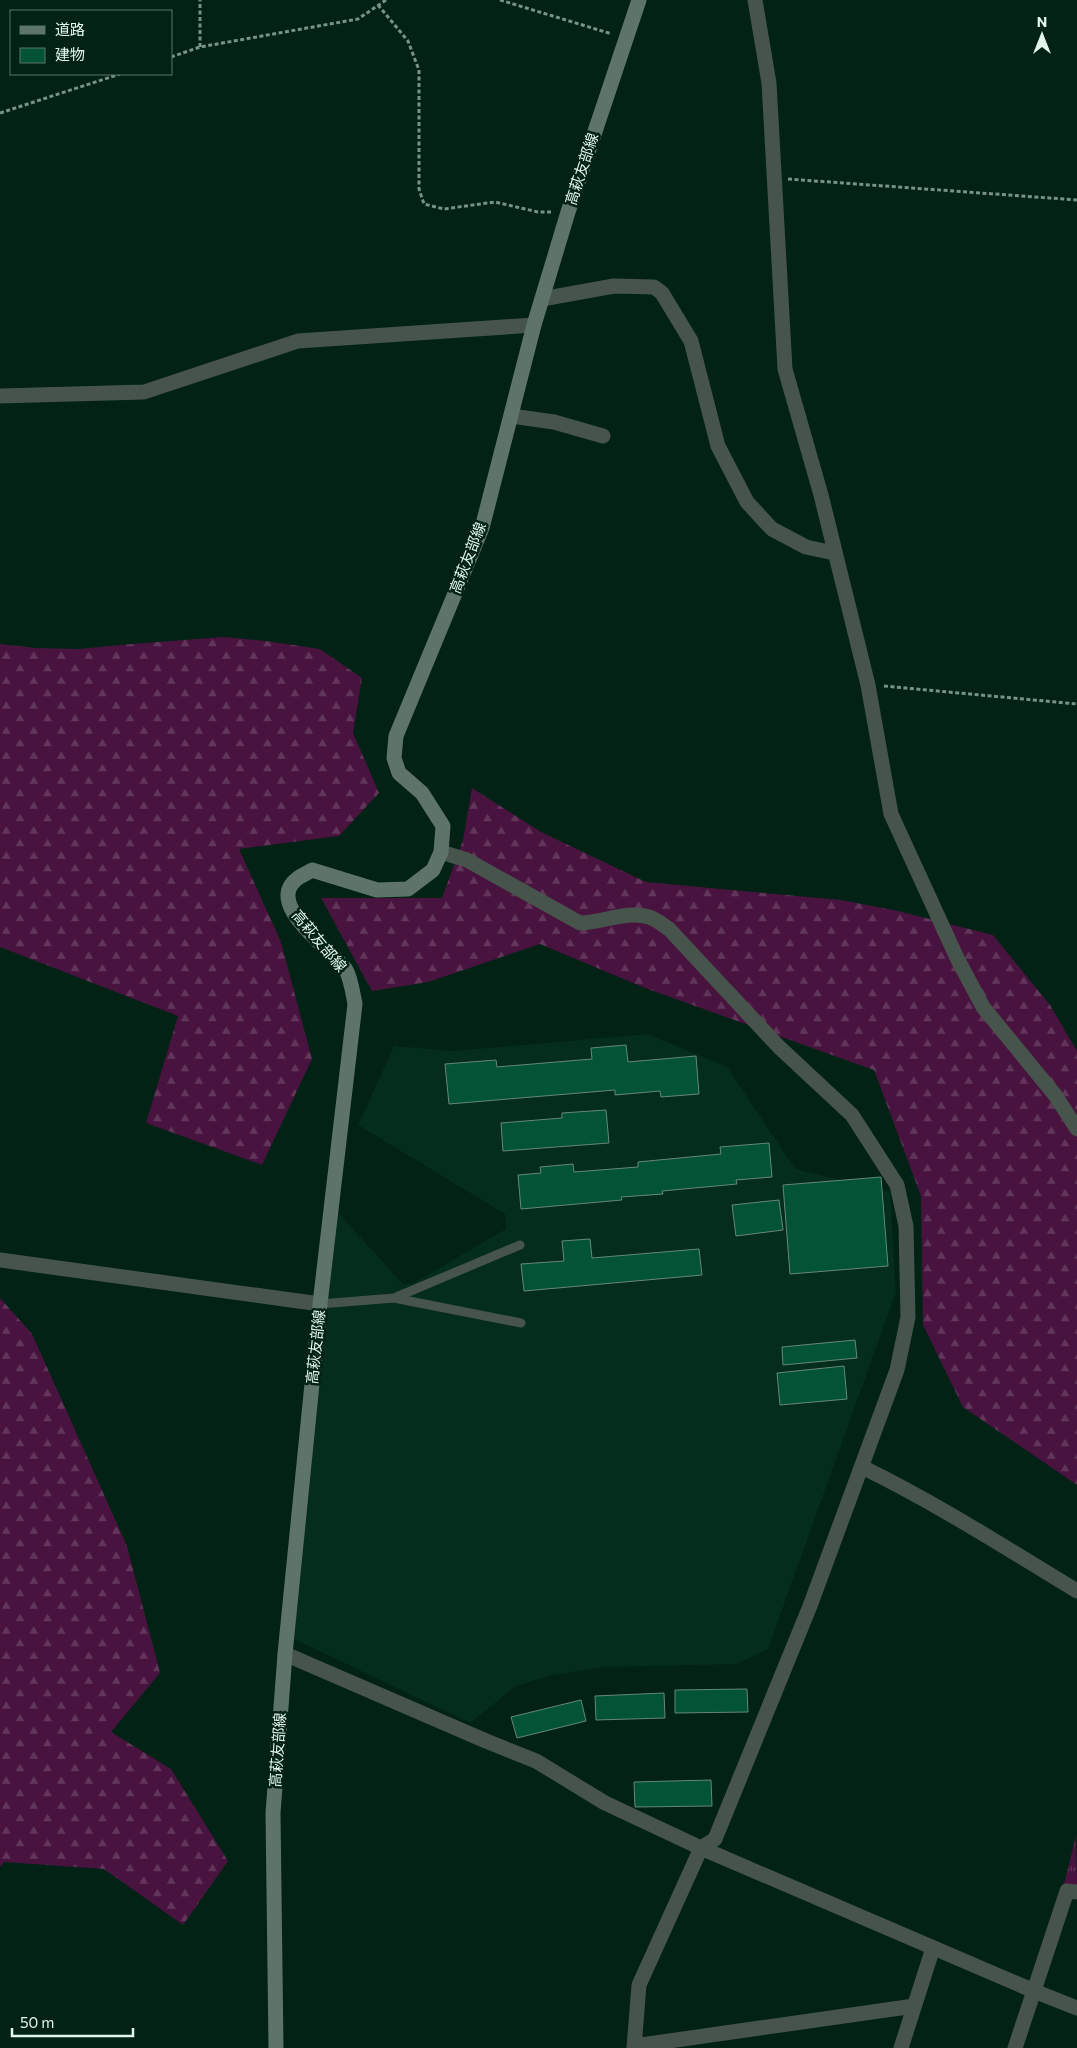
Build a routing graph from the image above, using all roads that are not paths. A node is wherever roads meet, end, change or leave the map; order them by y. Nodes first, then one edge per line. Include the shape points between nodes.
1 (638, 0) edge
2 (755, 0) edge
3 (542, 299) junction
4 (534, 325) junction
5 (0, 396) edge
6 (511, 416) junction
7 (603, 436) dead end
8 (834, 553) junction
9 (441, 852) junction
10 (1077, 1129) edge
11 (520, 1246) dead end
12 (0, 1260) edge
13 (394, 1298) junction
14 (320, 1304) junction
15 (521, 1323) dead end
16 (862, 1467) junction
17 (1077, 1591) edge
18 (285, 1654) junction
19 (701, 1848) junction
20 (1077, 1892) edge
21 (933, 1948) junction
22 (1034, 1992) junction
23 (914, 2006) junction
24 (1077, 2008) edge
25 (634, 2047) edge
26 (276, 2048) edge
27 (901, 2048) edge
28 (1015, 2048) edge

1 - 3 main road, 高萩友部線
2 - 8 street via 769,83 785,369 821,494
3 - 4 main road, 高萩友部線
3 - 8 street via 614,286 654,287 662,293 691,340 718,446 747,502 772,529 806,547
4 - 5 street via 298,341 144,392
4 - 6 main road, 高萩友部線
6 - 7 street via 554,422
6 - 9 main road, 高萩友部線 via 482,528 396,736 394,758 399,773 422,793 443,826
8 - 10 street via 868,685 891,814 983,1007 1055,1095
9 - 14 main road, 高萩友部線 via 433,870 408,889 377,890 312,870 297,878 289,888 288,903 304,927 346,970 356,1004
9 - 16 street via 467,860 580,923 635,914 650,917 669,929 779,1047 852,1116 897,1185 906,1226 908,1317 897,1370
11 - 13 lane
12 - 14 street
13 - 14 lane
13 - 15 lane
14 - 18 main road, 高萩友部線
16 - 17 street via 890,1480
16 - 19 street via 810,1606 715,1839
18 - 19 street via 536,1761 605,1803
18 - 26 main road, 高萩友部線 via 273,1813
19 - 21 street
19 - 25 street via 639,1985
20 - 22 street via 1067,1891
21 - 22 street
21 - 23 street
22 - 24 street
22 - 28 street
23 - 25 street
23 - 27 street

